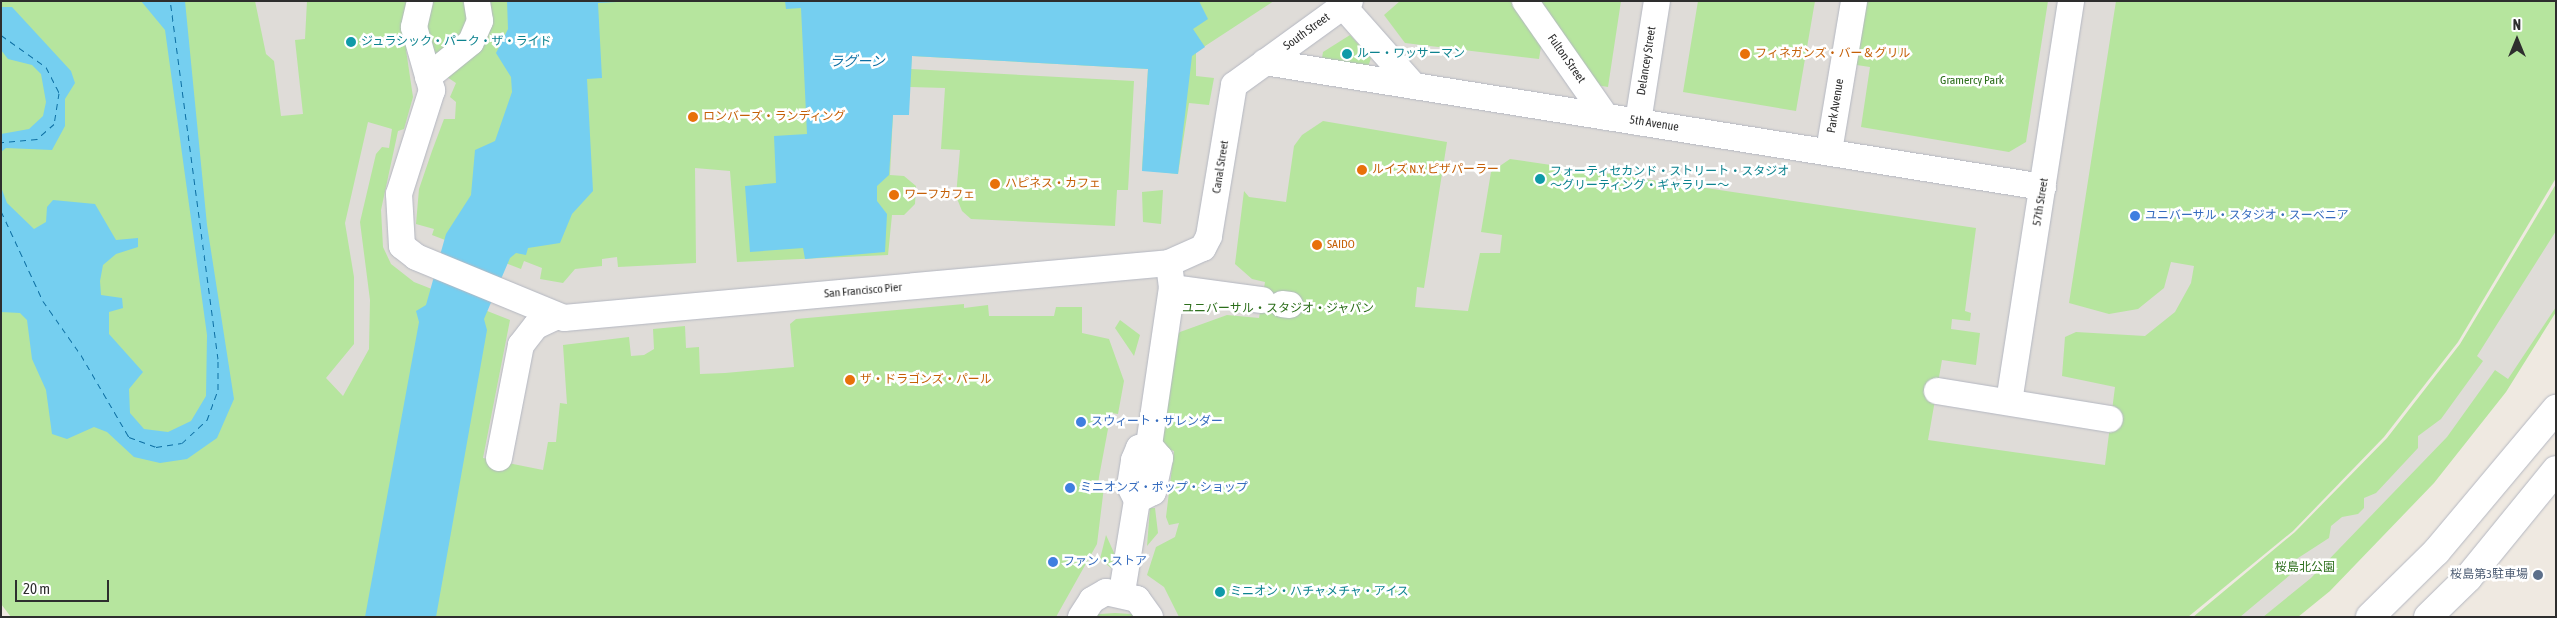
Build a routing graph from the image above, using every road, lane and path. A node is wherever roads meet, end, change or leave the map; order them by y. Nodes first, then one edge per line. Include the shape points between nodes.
1 (420, 1) edge
2 (477, 1) edge
3 (1525, 1) edge
4 (1657, 1) edge
5 (1854, 1) edge
6 (2071, 1) edge
7 (1346, 4) edge
8 (1265, 62) junction
9 (428, 77) junction
10 (1414, 86) junction
11 (1606, 117) junction
12 (1638, 122) junction
13 (1829, 151) junction
14 (2043, 187) junction
15 (1169, 263) junction
16 (1172, 288) junction
17 (1278, 303) dead end
18 (558, 316) junction
19 (1937, 391) dead end
20 (2008, 402) junction
21 (2556, 409) edge
22 (2110, 419) dead end
23 (498, 458) dead end
24 (2556, 470) edge
25 (1122, 592) junction
26 (1081, 617) edge
27 (1150, 617) edge
28 (2370, 617) edge
29 (2428, 617) edge

1 - 9 street via 414,27
2 - 9 street via 480,21 471,42
3 - 11 street, Fulton Street
4 - 12 street, Delancey Street
5 - 13 street, Park Avenue
6 - 14 street, 57th Street
7 - 8 street, South Street
7 - 10 street
8 - 10 street, 5th Avenue
8 - 15 street, Canal Street via 1234,85 1209,236 1203,248
9 - 18 street via 432,90 399,194 402,246 416,256
10 - 11 street, 5th Avenue
11 - 12 street, 5th Avenue
12 - 13 street, 5th Avenue
13 - 14 street, 5th Avenue
14 - 20 street, 57th Street
15 - 16 street
15 - 18 street, San Francisco Pier
16 - 17 street
16 - 25 street via 1149,444 1139,448 1134,460 1130,486 1137,500
18 - 23 street via 536,326 521,344
19 - 20 street
20 - 22 street
21 - 28 street via 2436,552
24 - 29 street via 2468,578
25 - 26 street via 1106,592 1092,600
25 - 27 street via 1137,599

